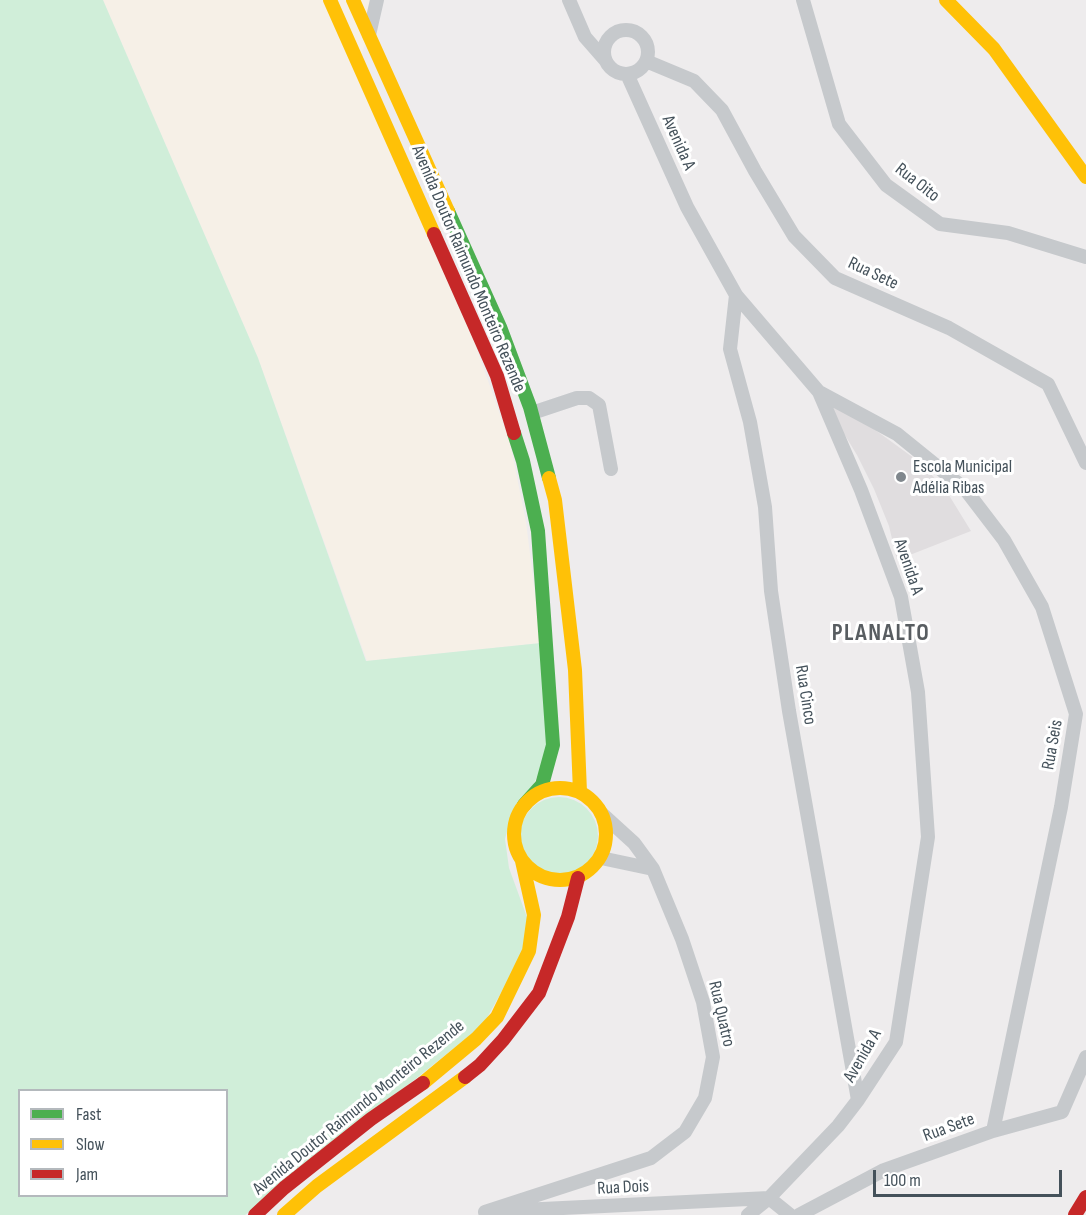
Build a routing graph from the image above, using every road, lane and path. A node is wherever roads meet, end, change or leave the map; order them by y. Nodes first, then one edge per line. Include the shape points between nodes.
1 (330, 0) edge
2 (353, 0) edge
3 (377, 0) edge
4 (569, 0) edge
5 (803, 0) edge
6 (946, 0) edge
7 (369, 35) junction
8 (606, 61) junction
9 (646, 61) junction
10 (627, 74) junction
11 (1086, 177) edge
12 (1086, 256) edge
13 (736, 295) junction
14 (819, 392) junction
15 (532, 413) junction
16 (1086, 463) edge
17 (611, 469) dead end
18 (580, 792) junction
19 (524, 805) junction
20 (601, 813) junction
21 (601, 858) junction
22 (522, 861) junction
23 (653, 869) junction
24 (578, 878) junction
25 (1086, 1057) edge
26 (858, 1100) junction
27 (993, 1131) junction
28 (1086, 1197) edge
29 (769, 1198) junction
30 (482, 1213) edge
31 (255, 1215) edge
32 (284, 1215) edge
33 (748, 1215) edge
34 (790, 1215) edge
35 (799, 1215) edge
36 (1075, 1215) edge

1 - 19 main road, Avenida Doutor Raimundo Monteiro Rezende via 497,376 523,461 538,531 553,745 542,785
2 - 7 main road, Avenida Doutor Raimundo Monteiro Rezende
3 - 7 street
4 - 8 street via 585,37
5 - 12 street, Rua Oito via 839,124 886,185 940,224 1008,233
6 - 11 main road via 994,49
7 - 15 main road, Avenida Doutor Raimundo Monteiro Rezende via 500,327
8 - 9 street via 607,40 626,29 645,40
8 - 10 street via 614,71
9 - 10 street via 639,70
9 - 16 street, Rua Sete via 694,81 722,110 794,236 836,278 949,328 1048,384
10 - 13 street, Avenida A via 687,207
13 - 14 street, Avenida A
13 - 26 street, Rua Cinco via 730,349 750,422 765,507 771,591 789,711
14 - 26 street, Avenida A via 901,597 918,692 928,837 896,1041
14 - 27 street, Rua Seis via 897,434 965,489 1004,540 1041,607 1076,714 1061,807
15 - 17 street via 577,398 589,398 598,405
15 - 18 main road, Avenida Doutor Raimundo Monteiro Rezende via 555,500 575,670
18 - 19 main road via 546,790
18 - 20 main road
19 - 22 main road, Avenida Doutor Raimundo Monteiro Rezende via 514,833
20 - 21 main road via 606,843
20 - 23 street, Rua Quatro via 634,843
21 - 23 street
21 - 24 main road
22 - 24 main road via 547,879
22 - 31 main road, Avenida Doutor Raimundo Monteiro Rezende via 534,915 529,951 496,1017 417,1088 362,1126
23 - 30 street, Rua Quatro via 703,1002 713,1057 705,1098 685,1132 651,1158
24 - 32 main road, Avenida Doutor Raimundo Monteiro Rezende via 568,917 538,993 503,1040 450,1089 317,1185
25 - 27 street, Rua Sete via 1062,1112
26 - 29 street, Avenida A
27 - 35 street, Rua Sete via 884,1170
28 - 36 main road
29 - 30 street, Rua Dois
29 - 33 street, Avenida A
29 - 34 street

